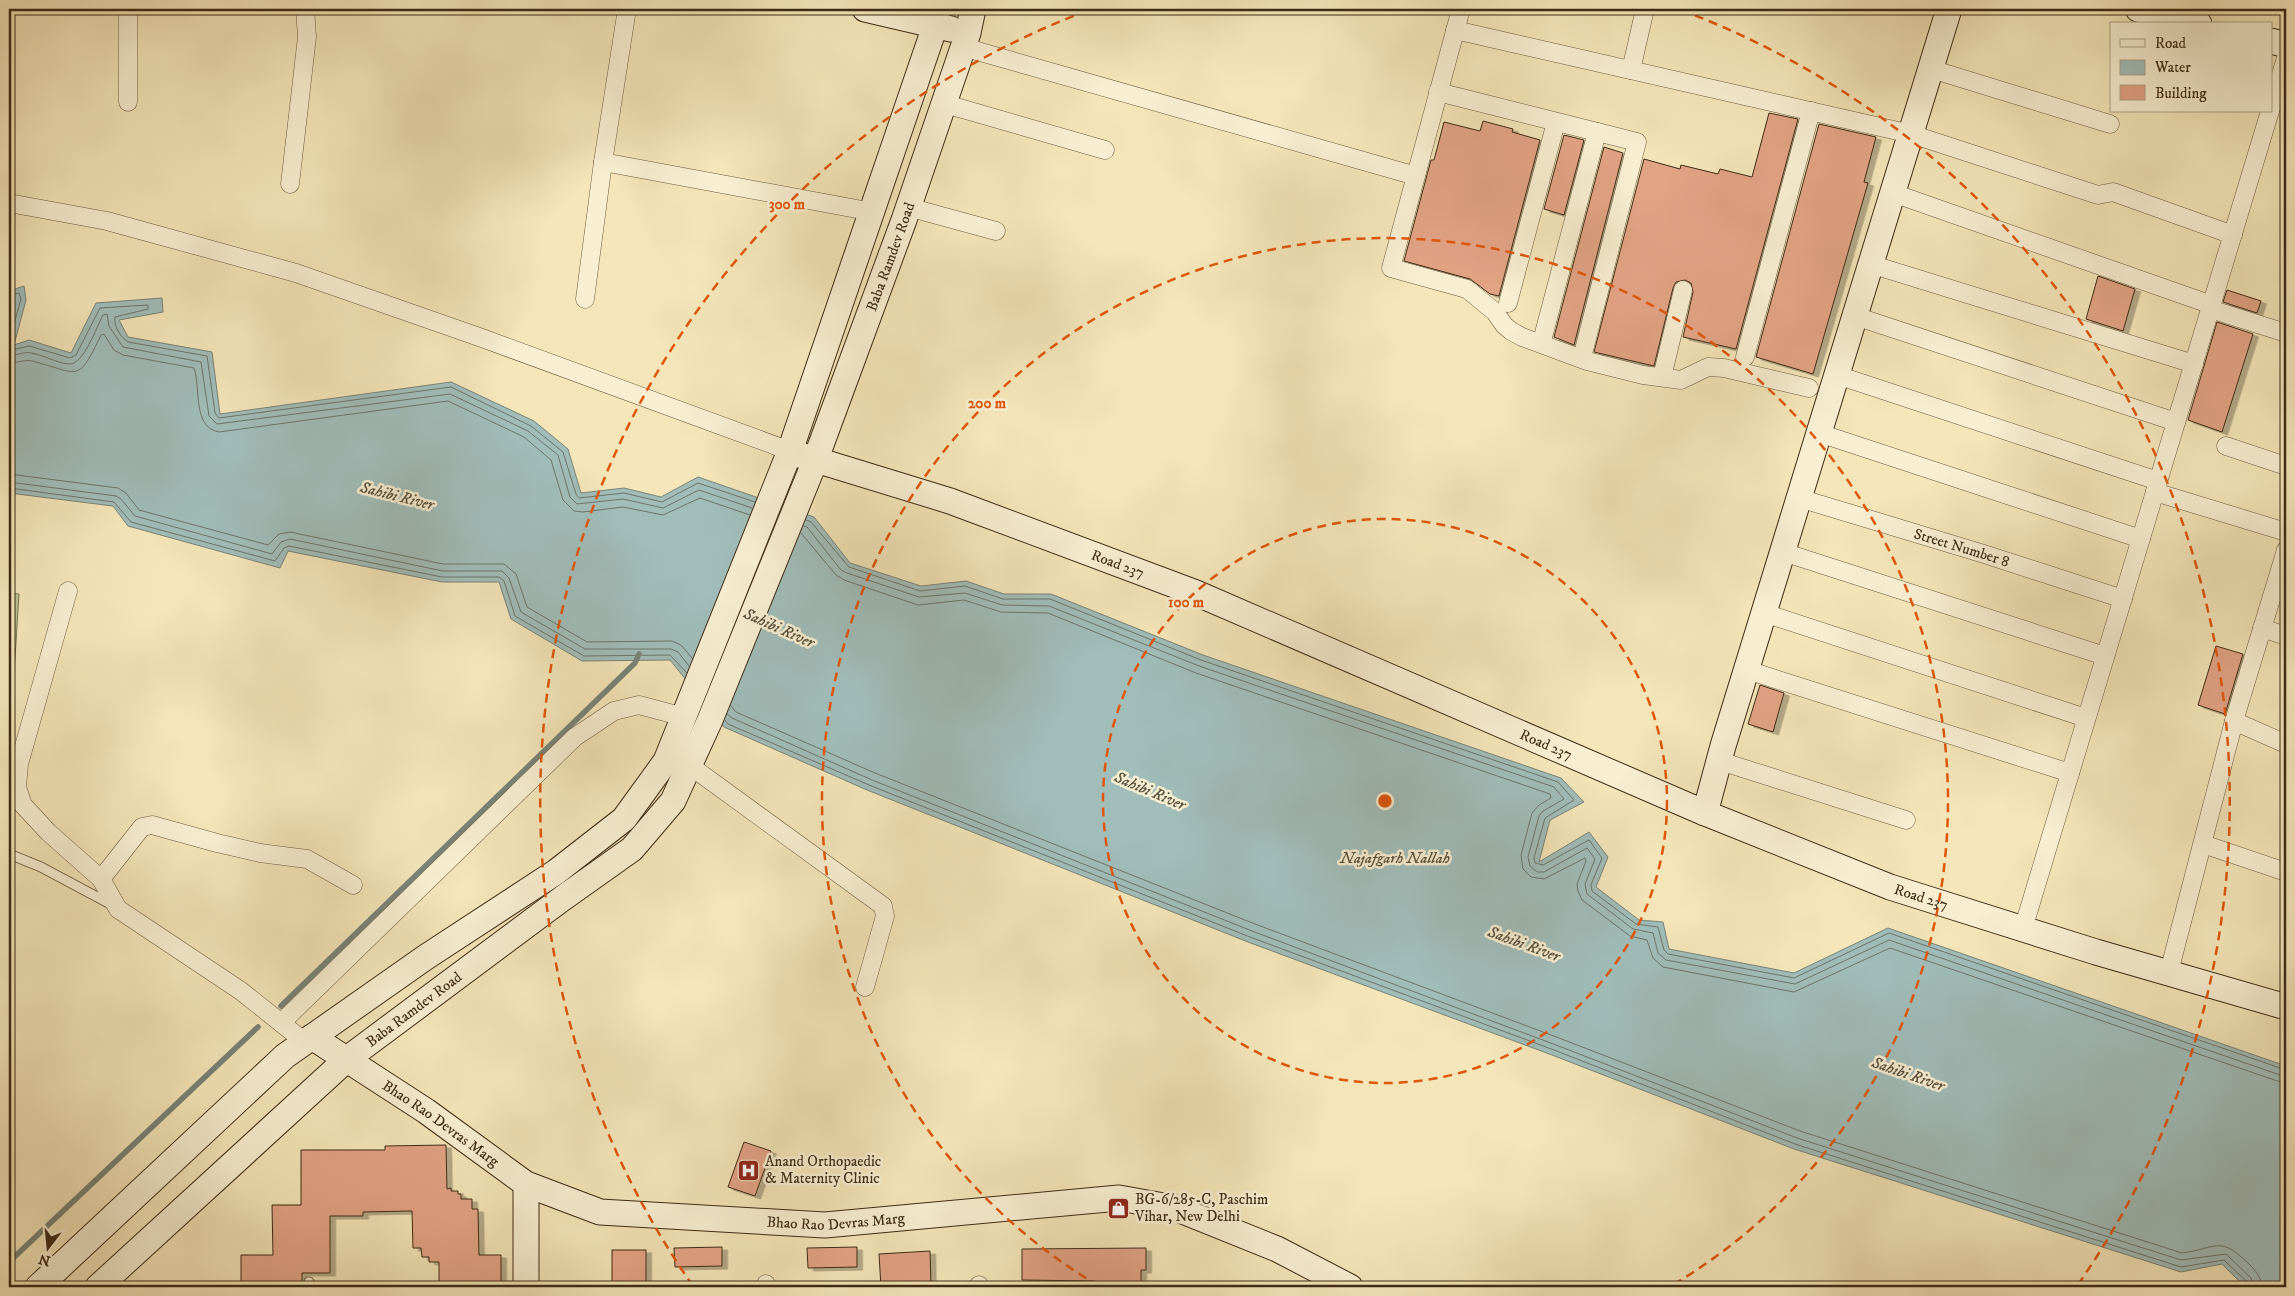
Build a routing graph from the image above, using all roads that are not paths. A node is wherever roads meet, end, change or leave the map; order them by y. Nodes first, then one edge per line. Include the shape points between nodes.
1 (128, 9) edge
2 (305, 9) edge
3 (627, 9) edge
4 (865, 9) edge
5 (1461, 9) edge
6 (1645, 9) edge
7 (1950, 9) edge
8 (2138, 9) edge
9 (937, 17) edge
10 (969, 21) edge
11 (2191, 22) edge
12 (1455, 30) junction
13 (2272, 41) edge
14 (2286, 45) edge
15 (2286, 58) edge
16 (1931, 69) junction
17 (1631, 70) junction
18 (1438, 92) junction
19 (128, 102) dead end
20 (942, 103) junction
21 (2272, 107) edge
22 (1810, 111) junction
23 (2270, 112) edge
24 (1556, 122) junction
25 (2110, 124) dead end
26 (1597, 132) junction
27 (1911, 134) junction
28 (1106, 150) dead end
29 (603, 162) junction
30 (1416, 176) junction
31 (290, 184) dead end
32 (1893, 193) junction
33 (9, 203) edge
34 (908, 207) junction
35 (873, 212) junction
36 (996, 231) dead end
37 (2233, 234) junction
38 (1870, 264) junction
39 (1683, 290) dead end
40 (585, 299) dead end
41 (1508, 303) dead end
42 (2211, 307) junction
43 (1855, 316) junction
44 (2286, 333) edge
45 (1543, 337) dead end
46 (1584, 350) dead end
47 (1745, 356) dead end
48 (2194, 364) junction
49 (1837, 374) junction
50 (1662, 377) junction
51 (1809, 388) dead end
52 (2176, 422) junction
53 (1819, 433) junction
54 (2226, 446) dead end
55 (790, 451) junction
56 (815, 461) junction
57 (2286, 466) edge
58 (2157, 486) junction
59 (1799, 498) junction
60 (2286, 532) edge
61 (2141, 540) junction
62 (2286, 550) edge
63 (1783, 552) junction
64 (68, 591) dead end
65 (2123, 599) junction
66 (1764, 613) junction
67 (2262, 628) junction
68 (2286, 636) edge
69 (2105, 656) junction
70 (1747, 670) junction
71 (685, 713) junction
72 (2086, 718) junction
73 (2234, 720) junction
74 (707, 727) junction
75 (2286, 744) edge
76 (1720, 761) junction
77 (689, 765) junction
78 (2070, 773) junction
79 (1705, 813) junction
80 (1906, 820) dead end
81 (2204, 844) junction
82 (9, 854) edge
83 (2286, 872) edge
84 (101, 879) junction
85 (353, 885) dead end
86 (118, 909) junction
87 (2023, 929) junction
88 (2168, 972) junction
89 (865, 987) dead end
90 (2286, 1007) edge
91 (281, 1023) junction
92 (308, 1040) junction
93 (348, 1059) junction
94 (526, 1184) junction
95 (38, 1287) edge
96 (98, 1287) edge
97 (526, 1287) edge
98 (1350, 1287) edge

1 - 19 street
2 - 31 street via 307,37
3 - 29 street
4 - 9 street
5 - 12 street
6 - 17 street
7 - 16 street
8 - 11 street
9 - 10 street
9 - 35 street
10 - 20 street, Baba Ramdev Road
10 - 30 street
12 - 17 street
12 - 18 street
13 - 14 street
15 - 21 street
16 - 25 street
16 - 27 street
17 - 22 street
18 - 24 street
18 - 30 street
20 - 28 street
20 - 34 street, Baba Ramdev Road
22 - 27 street
22 - 47 street
23 - 37 street
24 - 26 street
24 - 41 street
26 - 45 street
26 - 46 street via 1637,142
27 - 32 street
27 - 37 street via 2098,195 2113,192
29 - 35 street
29 - 40 street
30 - 50 street via 1391,268 1467,289 1495,312 1504,325 1522,337 1587,361
32 - 38 street
32 - 42 street
33 - 55 street via 107,221 296,273
34 - 36 street
34 - 56 street, Baba Ramdev Road
35 - 55 street
37 - 42 street
38 - 43 street
38 - 48 street
39 - 50 street
42 - 44 street
42 - 48 street
43 - 49 street
43 - 52 street
48 - 52 street
49 - 53 street
49 - 58 street
50 - 51 street via 1681,380 1708,367 1724,368
52 - 58 street
53 - 59 street
53 - 61 street
54 - 57 street
55 - 56 street, Road 237
55 - 71 street
56 - 74 street, Baba Ramdev Road
56 - 79 street, Road 237 via 950,501 1196,593
58 - 60 street
58 - 61 street
59 - 63 street
59 - 65 street, Street Number 8
61 - 65 street
62 - 67 street
63 - 66 street
63 - 69 street
64 - 84 street via 19,764 17,787 23,805 34,818
65 - 69 street
66 - 70 street
66 - 72 street
67 - 68 street
67 - 73 street
69 - 72 street
70 - 76 street
70 - 78 street
71 - 74 street
71 - 91 street via 638,704 614,711 575,737
71 - 92 street via 666,761 624,819 556,872 426,957
72 - 78 street
73 - 75 street
73 - 81 street
74 - 77 street, Baba Ramdev Road
76 - 79 street
76 - 80 street
77 - 89 street via 883,906 885,916
77 - 93 street, Baba Ramdev Road via 673,801 632,849
78 - 87 street
79 - 87 street, Road 237 via 1890,887
81 - 83 street
81 - 88 street
82 - 86 lane via 41,867
84 - 85 street via 142,827 152,825 234,847 308,859
84 - 86 street
86 - 91 street via 241,991
87 - 88 street, Road 237
88 - 90 street, Road 237
91 - 92 street
92 - 93 street, Bhao Rao Devras Marg
92 - 95 street via 285,1056
93 - 94 street, Bhao Rao Devras Marg
93 - 96 street, Baba Ramdev Road
94 - 97 street
94 - 98 street, Bhao Rao Devras Marg via 600,1212 825,1225 1119,1198 1175,1208 1276,1249

